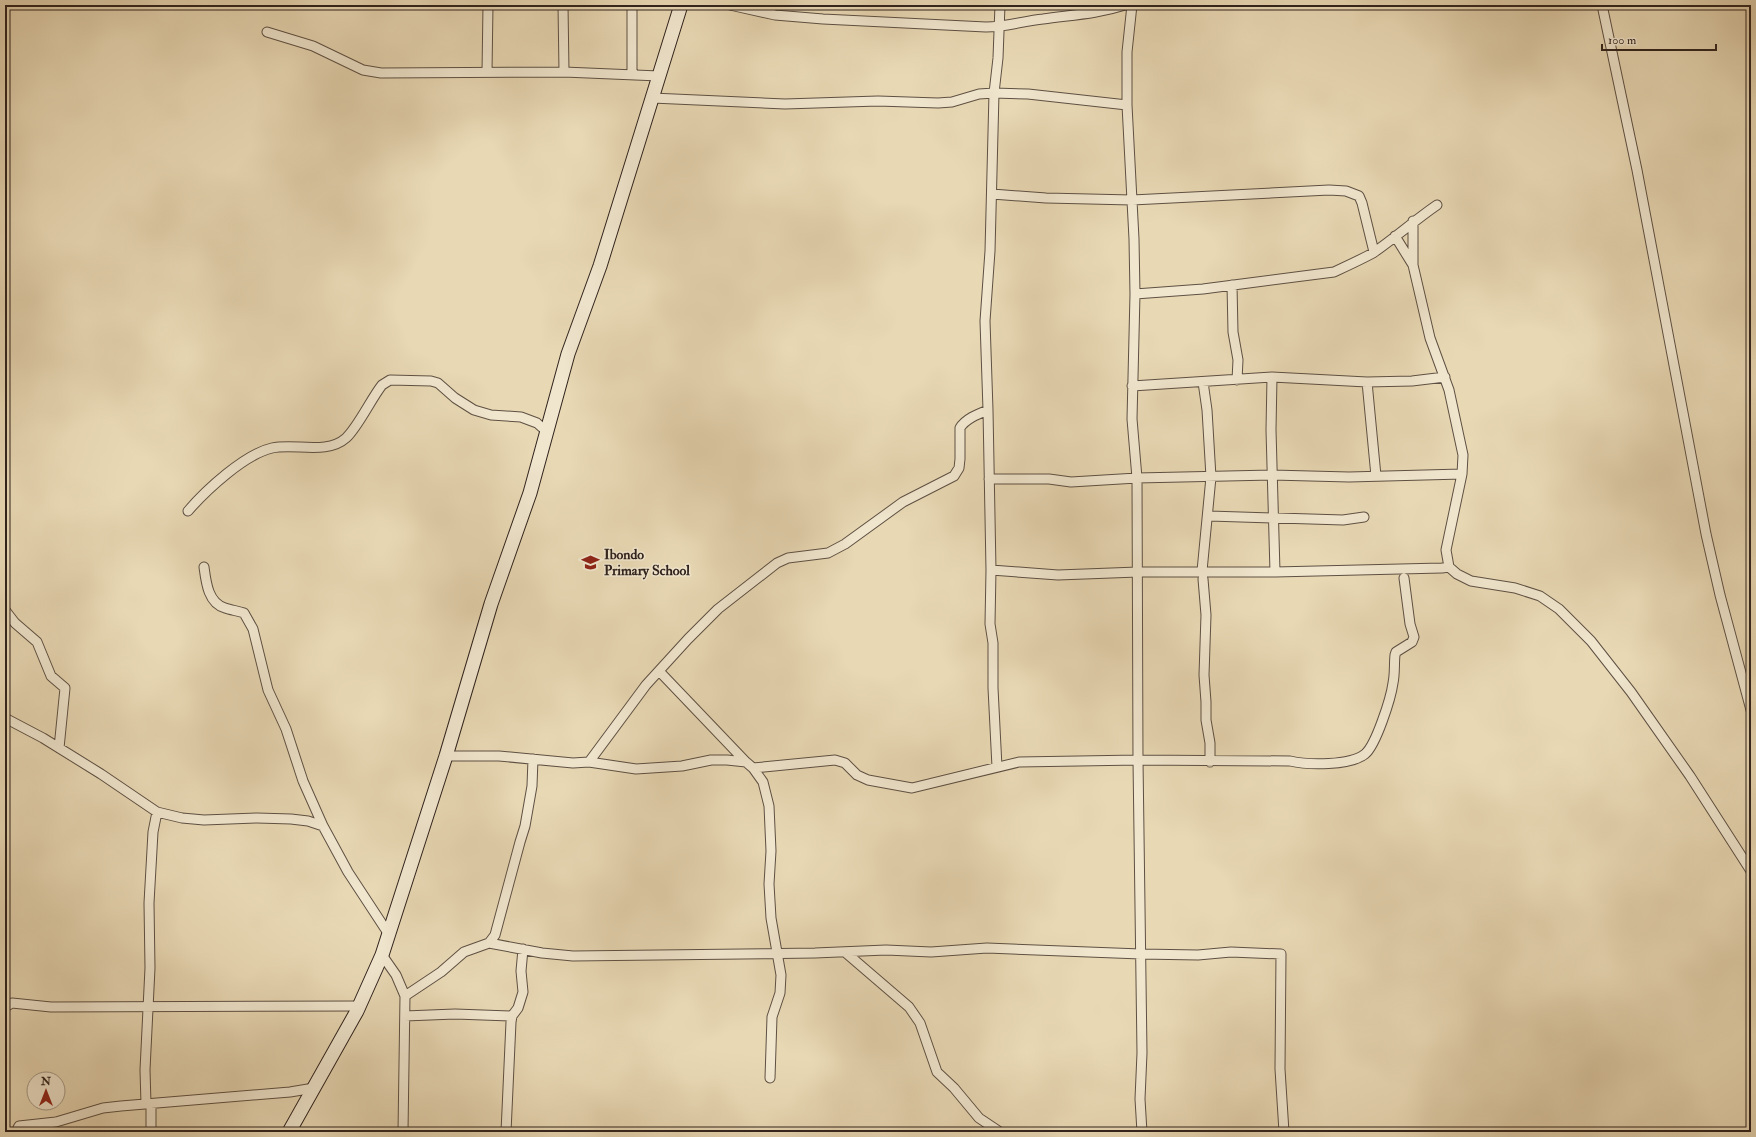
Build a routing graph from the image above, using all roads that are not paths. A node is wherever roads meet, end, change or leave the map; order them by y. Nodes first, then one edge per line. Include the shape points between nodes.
1 (488, 5) edge
2 (563, 5) edge
3 (632, 5) edge
4 (681, 5) edge
5 (730, 5) edge
6 (1000, 5) edge
7 (1124, 5) edge
8 (1132, 5) edge
9 (1602, 5) edge
10 (1000, 27) junction
11 (266, 32) dead end
12 (487, 72) junction
13 (564, 72) junction
14 (632, 74) junction
15 (659, 76) junction
16 (994, 93) junction
17 (652, 98) junction
18 (1127, 105) junction
19 (992, 194) junction
20 (1132, 200) junction
21 (1437, 205) dead end
22 (1413, 221) junction
23 (1395, 236) junction
24 (1374, 252) junction
25 (1413, 265) junction
26 (1232, 285) junction
27 (1135, 294) junction
28 (1272, 377) junction
29 (1445, 377) junction
30 (1236, 380) junction
31 (1203, 382) junction
32 (1367, 382) junction
33 (1132, 386) junction
34 (988, 410) junction
35 (546, 431) junction
36 (1462, 474) junction
37 (1272, 475) junction
38 (1376, 476) junction
39 (1211, 477) junction
40 (1138, 478) junction
41 (989, 479) junction
42 (188, 511) dead end
43 (1209, 516) junction
44 (1273, 517) junction
45 (1364, 517) dead end
46 (204, 567) dead end
47 (1449, 567) junction
48 (991, 570) junction
49 (1138, 572) junction
50 (1275, 572) junction
51 (1203, 575) junction
52 (1404, 578) dead end
53 (5, 610) edge
54 (659, 671) junction
55 (1751, 710) edge
56 (5, 718) edge
57 (59, 748) junction
58 (446, 756) junction
59 (533, 759) junction
60 (1138, 760) junction
61 (589, 762) junction
62 (746, 762) junction
63 (1210, 762) junction
64 (997, 767) junction
65 (754, 768) junction
66 (157, 812) junction
67 (323, 826) junction
68 (1751, 871) edge
69 (388, 933) junction
70 (489, 943) junction
71 (523, 949) junction
72 (777, 952) junction
73 (846, 952) junction
74 (1140, 954) junction
75 (382, 955) junction
76 (405, 996) junction
77 (360, 1006) junction
78 (5, 1007) edge
79 (148, 1007) junction
80 (405, 1016) junction
81 (512, 1016) junction
82 (770, 1078) dead end
83 (314, 1088) junction
84 (148, 1104) junction
85 (16, 1132) edge
86 (151, 1132) edge
87 (289, 1132) edge
88 (403, 1132) edge
89 (506, 1132) edge
90 (1000, 1132) edge
91 (1142, 1132) edge
92 (1284, 1132) edge

1 - 12 street
2 - 13 street
3 - 14 street
4 - 15 main road
5 - 10 street via 775,15 823,19
6 - 10 street
7 - 10 street via 1099,13 1042,19
8 - 18 street via 1127,52
9 - 55 street via 1637,170 1706,534
10 - 16 street
11 - 12 street via 313,46 363,70 398,74
12 - 13 street
13 - 14 street
14 - 15 street
15 - 17 main road
16 - 17 street via 938,103 878,101 785,104
16 - 18 street via 1028,94
16 - 19 street
17 - 35 main road via 600,266 568,354
18 - 20 street
19 - 20 street
19 - 34 street via 984,321
20 - 24 street via 1346,191 1359,196
20 - 27 street
21 - 22 street
22 - 23 street
22 - 25 street
23 - 24 street
23 - 25 street
24 - 26 street via 1334,272
25 - 29 street via 1430,338
26 - 27 street
26 - 30 street via 1233,332 1238,360
27 - 33 street
28 - 30 street
28 - 32 street
28 - 37 street
29 - 32 street
29 - 36 street via 1463,455
30 - 31 street
31 - 33 street
31 - 39 street
32 - 38 street
33 - 40 street via 1132,419
34 - 41 street
34 - 54 street via 974,416 960,428 959,464 954,476 903,502 845,544 828,553 788,558 777,563 718,609
35 - 42 street via 537,423 521,417 490,416 474,410 438,383 390,380 382,385 346,438 336,444 322,447 287,446 258,452 224,478
35 - 58 main road via 530,494 491,604
36 - 38 street
36 - 47 street via 1446,550
37 - 38 street
37 - 39 street
37 - 44 street
39 - 40 street
39 - 43 street
40 - 41 street via 1071,482 1049,479
40 - 49 street
41 - 48 street
43 - 44 street
43 - 51 street
44 - 45 street via 1342,520
44 - 50 street
46 - 67 street via 207,587 216,604 244,613 253,629 268,690
47 - 50 street
47 - 68 street via 1471,581 1515,588 1540,596 1559,609 1592,640 1690,776
48 - 49 street via 1058,576
48 - 64 street via 990,624 993,643
49 - 51 street
49 - 60 street
50 - 51 street
51 - 63 street via 1206,615 1204,675
52 - 63 street via 1414,637 1412,642 1396,652 1393,685 1374,742 1365,754 1355,759 1337,762 1301,764
53 - 57 street via 14,623 37,642 51,676 65,688
54 - 61 street via 626,710
54 - 62 street
56 - 57 street
57 - 66 street
58 - 59 street
58 - 69 main road
59 - 61 street
59 - 70 street via 526,826 501,910 498,929
60 - 63 street
60 - 64 street via 1018,762
60 - 74 street
61 - 62 street via 636,768 682,766 711,760
62 - 65 street
64 - 65 street via 912,788 868,780 857,775 845,763 835,760
65 - 72 street via 763,782 769,806 769,884
66 - 67 street via 204,820 291,819
66 - 79 street via 153,832 149,903
67 - 69 street via 348,872
69 - 75 main road
70 - 71 street
70 - 76 street via 464,952 441,972
71 - 72 street via 573,956
71 - 81 street via 523,992 518,1008
72 - 73 street
72 - 82 street via 781,984 772,1017
73 - 74 street via 931,952 987,948
73 - 90 street via 909,1007 920,1023 937,1072 980,1118
74 - 91 street
74 - 92 street via 1281,954 1280,1069
75 - 76 street via 396,975
75 - 77 main road
76 - 80 street
77 - 79 street
77 - 83 main road
78 - 79 street via 12,1003 46,1007
79 - 84 street via 145,1041
80 - 81 street
80 - 88 street
81 - 89 street
83 - 84 street
83 - 87 main road
84 - 85 street via 103,1108 56,1122 19,1126
84 - 86 street

